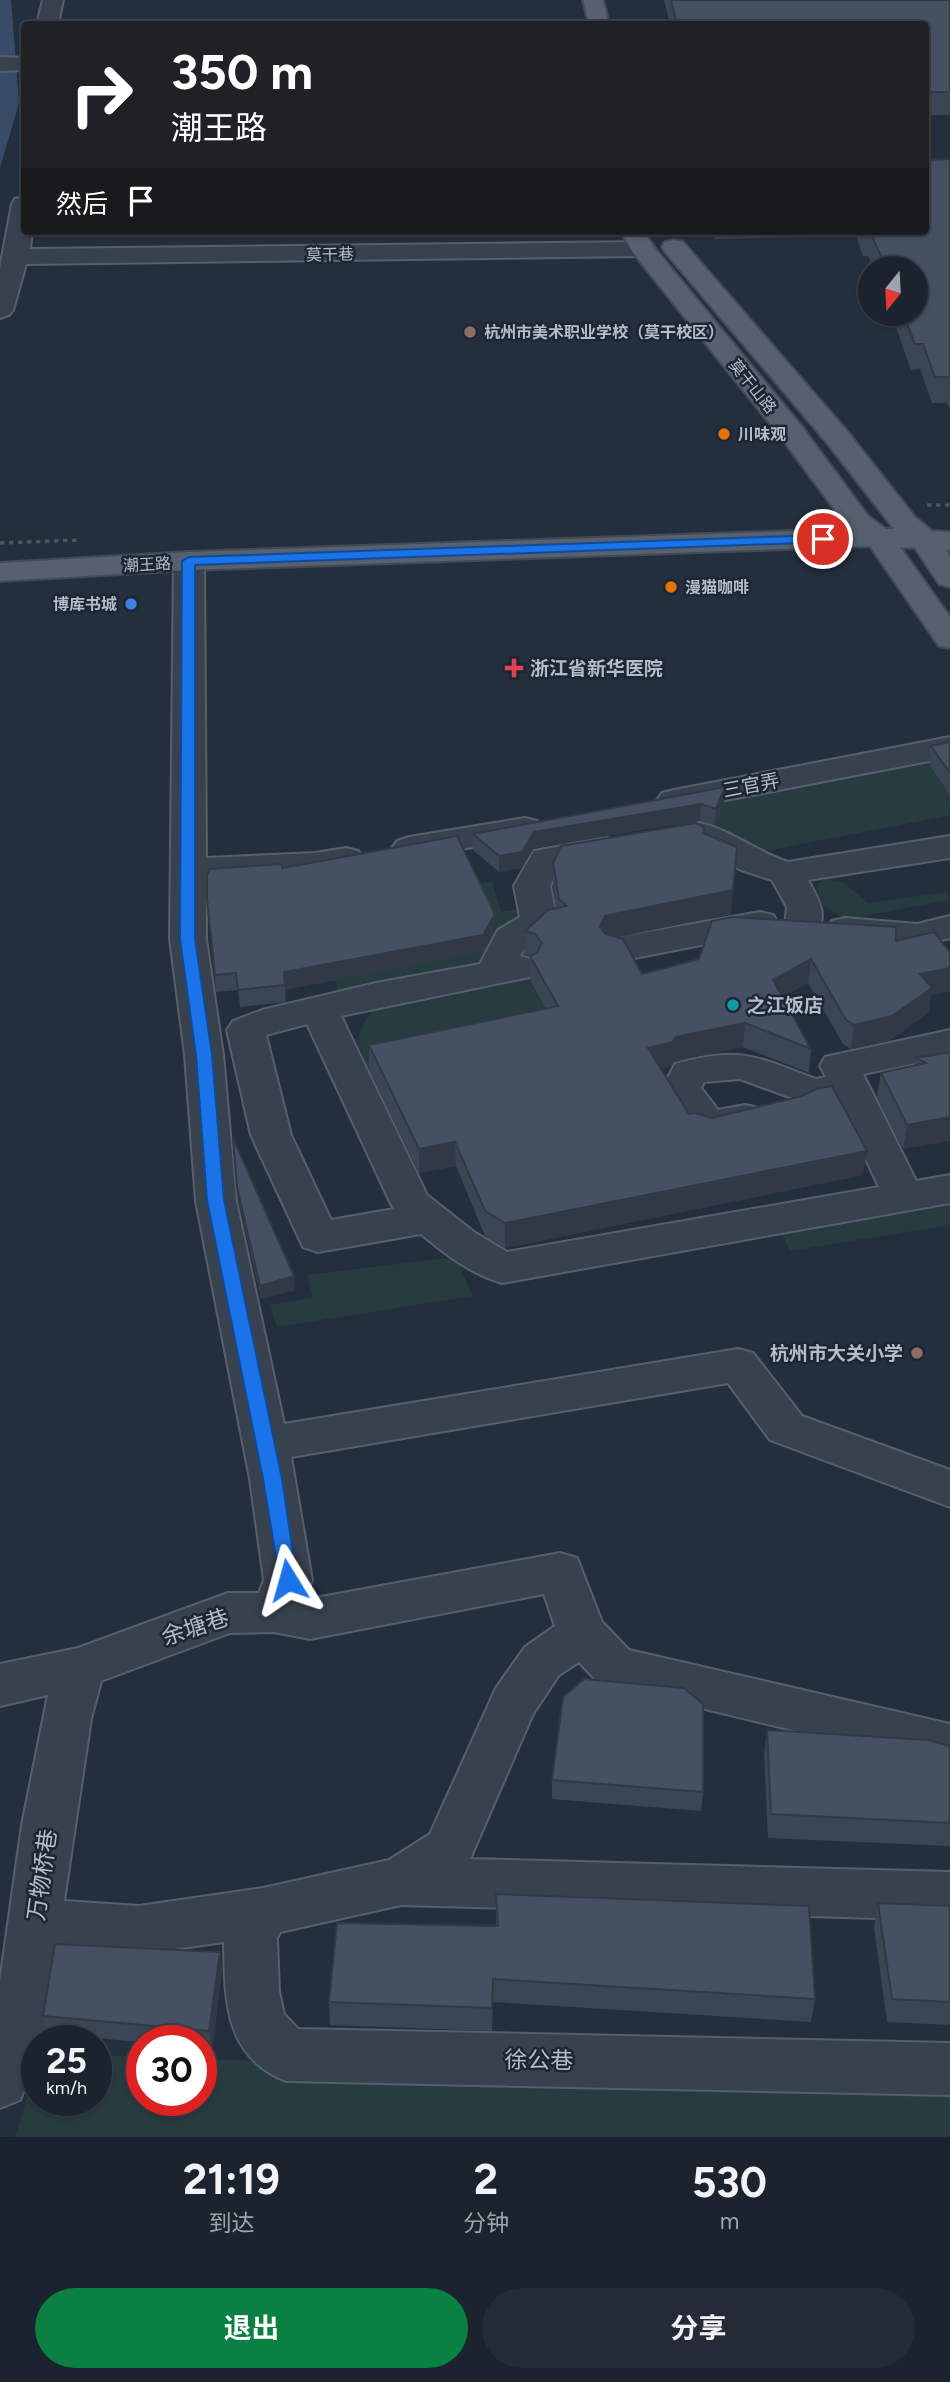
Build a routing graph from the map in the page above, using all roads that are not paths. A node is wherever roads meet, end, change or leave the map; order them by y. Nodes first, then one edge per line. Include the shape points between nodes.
1 (53, 0) edge
2 (593, 0) edge
3 (49, 21) edge
4 (598, 21) edge
5 (21, 64) edge
6 (0, 65) edge
7 (21, 224) edge
8 (646, 237) edge
9 (16, 257) junction
10 (0, 310) edge
11 (950, 521) edge
12 (903, 533) edge
13 (0, 555) edge
14 (189, 561) junction
15 (0, 572) edge
16 (950, 578) edge
17 (950, 639) edge
18 (950, 747) edge
19 (641, 806) edge
20 (559, 821) edge
21 (950, 847) edge
22 (786, 873) junction
23 (189, 890) junction
24 (803, 926) junction
25 (950, 927) edge
26 (619, 949) edge
27 (319, 1009) junction
28 (950, 1043) edge
29 (950, 1189) edge
30 (904, 1197) junction
31 (428, 1218) junction
32 (266, 1444) junction
33 (950, 1489) edge
34 (274, 1612) junction
35 (582, 1633) junction
36 (80, 1668) junction
37 (0, 1685) edge
38 (950, 1746) edge
39 (401, 1881) junction
40 (950, 1896) edge
41 (263, 1912) junction
42 (35, 1924) junction
43 (950, 2069) edge
44 (0, 2081) edge

1 - 3 street
2 - 4 main road
5 - 6 street
7 - 9 street
8 - 9 street, 莫干巷
8 - 12 main road, 莫干山路 via 837,437
8 - 12 main road, 莫干山路 via 793,434
9 - 10 street
11 - 12 main road
12 - 13 main road, 潮王路
12 - 14 main road, 潮王路
12 - 16 main road, 莫干山路
12 - 17 main road, 莫干山路
14 - 15 main road, 潮王路
14 - 23 street
18 - 19 street, 三官弄
20 - 23 street via 315,864 210,868 195,877
21 - 22 street
22 - 24 street via 805,907
22 - 27 street via 753,862 700,833 546,859 532,886 539,921 511,938 508,970
23 - 32 street via 188,939 204,1055 216,1200
24 - 25 street via 917,934
24 - 26 street via 758,922
27 - 31 street via 411,1204
27 - 31 street via 246,1030 271,1135 318,1237
28 - 30 street via 839,1066 832,1089
29 - 30 street
30 - 31 street via 502,1268
32 - 33 street via 738,1365 786,1428
32 - 34 street via 288,1580
34 - 35 street, 余塘巷 via 310,1619 560,1572
34 - 36 street, 余塘巷 via 228,1613
35 - 38 street via 614,1667
35 - 39 street via 542,1661 513,1703 449,1850
36 - 37 street, 余塘巷
36 - 42 street, 万物桥巷 via 66,1719
39 - 40 street
39 - 41 street
41 - 42 street via 139,1930
41 - 43 street, 徐公巷 via 250,1936 252,1992 259,2026 286,2055
42 - 44 street, 万物桥巷 via 21,2024

